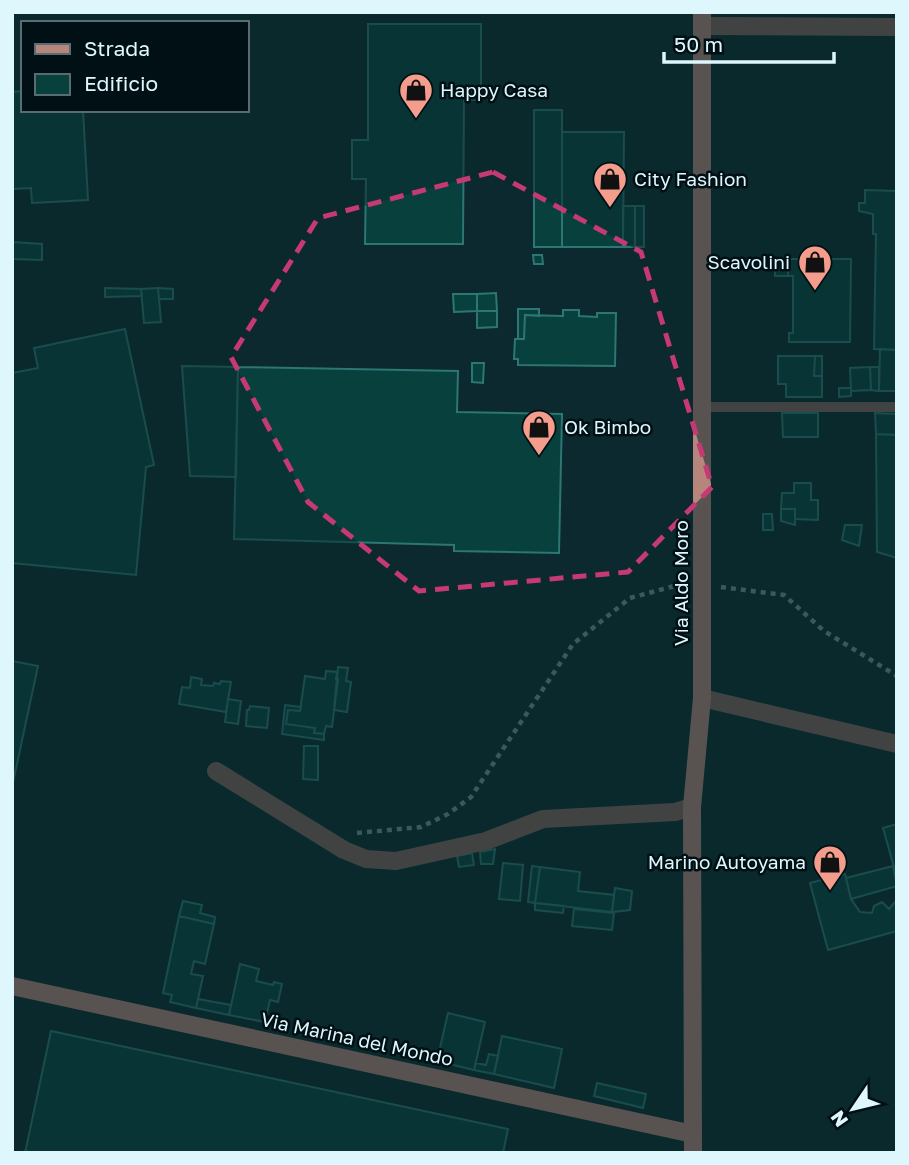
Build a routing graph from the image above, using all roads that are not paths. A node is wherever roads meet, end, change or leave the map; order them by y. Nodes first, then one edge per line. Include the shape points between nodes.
1 (702, 19) edge
2 (897, 27) edge
3 (702, 407) junction
4 (897, 407) edge
5 (702, 698) junction
6 (897, 744) edge
7 (216, 771) dead end
8 (692, 807) junction
9 (12, 986) edge
10 (693, 1134) junction
11 (693, 1153) edge

1 - 2 street
1 - 3 main road, Via Aldo Moro
3 - 4 lane
3 - 5 main road, Via Aldo Moro
5 - 6 street
5 - 8 main road, Via Aldo Moro
7 - 8 street via 366,859 396,860 486,841 543,820 675,812
8 - 10 main road, Via Aldo Moro
9 - 10 main road, Via Marina del Mondo
10 - 11 main road, Via Aldo Moro

